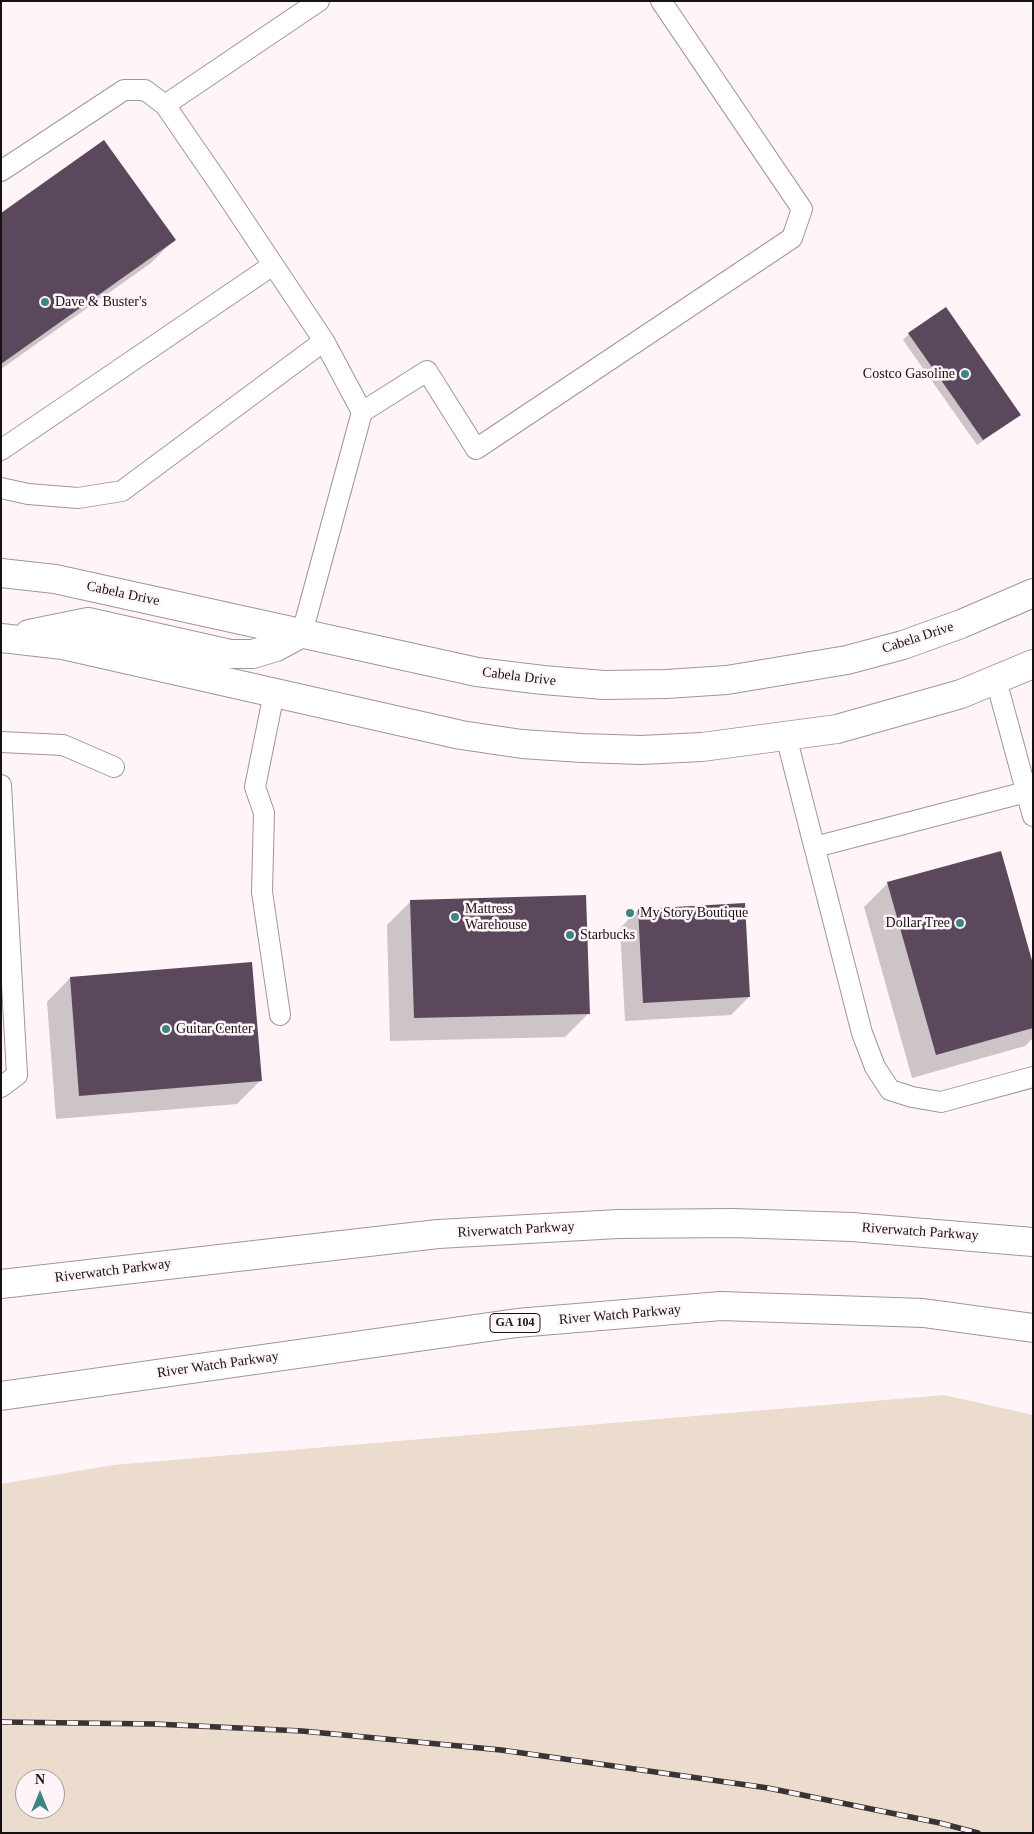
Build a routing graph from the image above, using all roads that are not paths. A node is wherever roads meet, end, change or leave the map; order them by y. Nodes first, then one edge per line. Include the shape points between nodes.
1 (319, 1) edge
2 (661, 1) edge
3 (166, 105) junction
4 (1, 171) edge
5 (273, 265) junction
6 (324, 342) junction
7 (362, 412) junction
8 (1, 450) edge
9 (1, 488) edge
10 (1, 574) edge
11 (1033, 593) edge
12 (302, 633) junction
13 (5, 638) edge
14 (1033, 664) edge
15 (996, 680) junction
16 (274, 693) junction
17 (786, 736) junction
18 (1, 742) edge
19 (114, 766) dead end
20 (1, 784) edge
21 (1026, 792) junction
22 (1033, 816) edge
23 (815, 847) junction
24 (280, 1015) dead end
25 (1033, 1077) edge
26 (1, 1087) edge
27 (1033, 1242) edge
28 (1, 1284) edge
29 (1033, 1328) edge
30 (1, 1396) edge

1 - 3 lane
2 - 7 lane via 802,209 792,238 476,450 427,371
3 - 4 lane via 145,90 124,90
3 - 5 lane
5 - 6 lane
5 - 8 lane
6 - 7 lane
6 - 9 lane via 122,491 78,498
7 - 12 lane
10 - 12 street, Cabela Drive via 55,579
11 - 12 street, Cabela Drive via 903,645 847,660 727,680 666,684 604,685 477,672
12 - 13 street via 276,647 253,654 230,654 88,622
13 - 16 street via 63,645
14 - 15 street
15 - 17 street via 899,713 837,729
15 - 21 lane
16 - 17 street via 461,735 522,744 641,750 702,747
16 - 24 lane via 255,787 264,812 262,892
17 - 23 lane
18 - 19 lane via 63,745
20 - 26 lane via 17,1075
21 - 22 lane
21 - 23 lane
23 - 25 lane via 862,1033 875,1066 890,1090 941,1102
27 - 28 street, Riverwatch Parkway via 852,1227 618,1224 438,1234
29 - 30 street, River Watch Parkway / GA 104 via 923,1313 721,1306 517,1323

